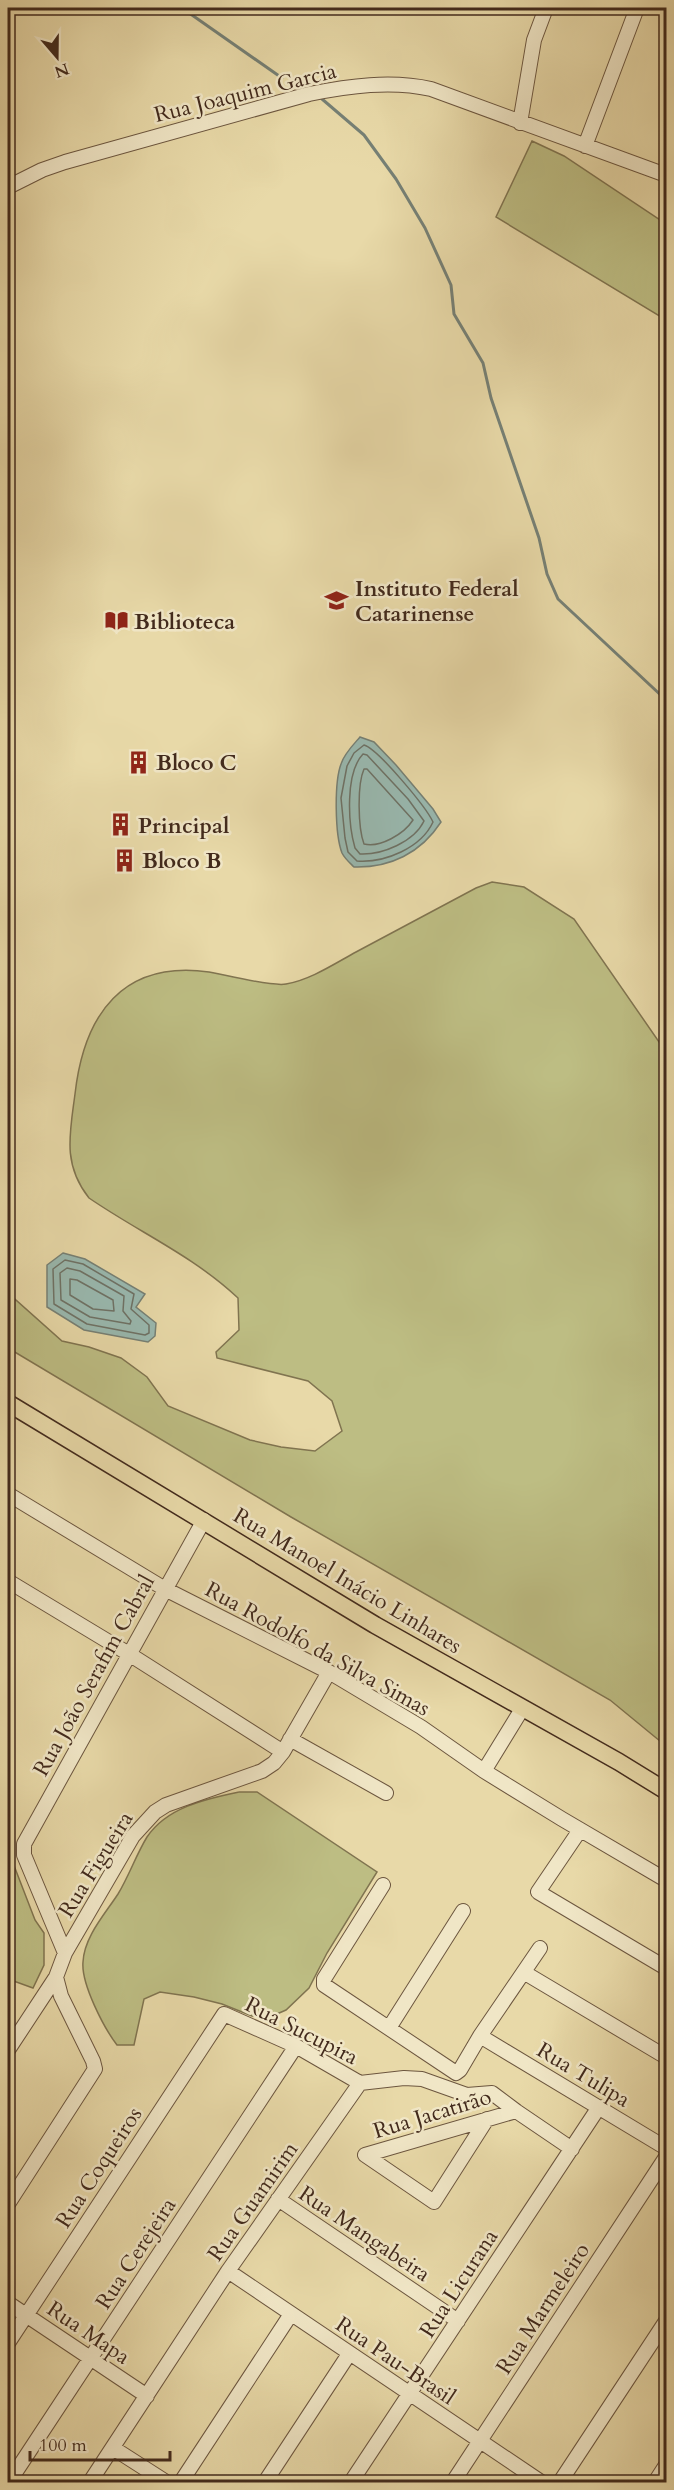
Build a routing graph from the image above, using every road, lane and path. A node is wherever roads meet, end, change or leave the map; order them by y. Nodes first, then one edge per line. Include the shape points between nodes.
1 (546, 8) edge
2 (637, 8) edge
3 (520, 123) junction
4 (585, 146) junction
5 (665, 170) edge
6 (8, 187) edge
7 (8, 1403) edge
8 (8, 1494) edge
9 (204, 1520) junction
10 (8, 1581) edge
11 (165, 1589) junction
12 (129, 1654) junction
13 (329, 1672) junction
14 (522, 1709) junction
15 (290, 1739) junction
16 (283, 1752) junction
17 (484, 1771) junction
18 (666, 1791) edge
19 (386, 1793) dead end
20 (580, 1830) junction
21 (666, 1880) edge
22 (383, 1885) dead end
23 (463, 1911) dead end
24 (540, 1948) dead end
25 (65, 1953) junction
26 (666, 1968) edge
27 (525, 1973) junction
28 (56, 1977) junction
29 (224, 2014) joint
30 (389, 2028) junction
31 (480, 2036) junction
32 (296, 2046) junction
33 (8, 2050) edge
34 (666, 2057) edge
35 (360, 2083) junction
36 (599, 2107) junction
37 (516, 2111) junction
38 (487, 2119) junction
39 (666, 2148) edge
40 (572, 2149) junction
41 (666, 2157) edge
42 (278, 2199) junction
43 (8, 2204) edge
44 (228, 2271) junction
45 (8, 2303) edge
46 (291, 2314) junction
47 (26, 2315) junction
48 (458, 2321) junction
49 (666, 2321) edge
50 (8, 2343) edge
51 (350, 2354) junction
52 (90, 2358) junction
53 (410, 2394) junction
54 (147, 2396) junction
55 (480, 2441) junction
56 (113, 2448) junction
57 (666, 2465) edge
58 (146, 2477) edge
59 (9, 2482) edge
60 (90, 2482) edge
61 (166, 2482) edge
62 (181, 2482) edge
63 (265, 2482) edge
64 (351, 2482) edge
65 (453, 2482) edge
66 (541, 2482) edge
67 (560, 2482) edge
68 (655, 2482) edge

1 - 3 street via 534,40
2 - 4 street
3 - 4 street, Rua Joaquim Garcia
3 - 6 street, Rua Joaquim Garcia via 419,86 344,88 298,96 65,162
4 - 5 street, Rua Joaquim Garcia
7 - 9 main road, Rua Manoel Inácio Linhares
8 - 11 street, Rua Rodolfo da Silva Simas
9 - 11 street, Rua João Serafim Cabral
9 - 14 main road, Rua Manoel Inácio Linhares
10 - 12 street
11 - 12 street, Rua João Serafim Cabral
11 - 13 street, Rua Rodolfo da Silva Simas
12 - 16 street
12 - 25 street, Rua João Serafim Cabral via 24,1844 24,1855
13 - 15 street, Rua Figueira
13 - 17 street, Rua Rodolfo da Silva Simas via 421,1727
14 - 17 street
14 - 18 main road, Rua Manoel Inácio Linhares
15 - 16 street, Rua Figueira
15 - 19 street
16 - 25 street, Rua Figueira via 262,1771 180,1799 155,1812 133,1836
17 - 20 street, Rua Rodolfo da Silva Simas
20 - 21 street, Rua Rodolfo da Silva Simas
20 - 26 street via 538,1892
22 - 30 street via 323,1982
23 - 30 street
24 - 27 street
25 - 28 street, Rua Figueira
27 - 31 street
27 - 34 street
28 - 33 street, Rua Figueira
28 - 43 street via 94,2070
29 - 32 street, Rua Sucupira
29 - 47 street, Rua Coqueiros
30 - 31 street via 456,2073
31 - 36 street, Rua Tulipa
32 - 35 street, Rua Sucupira
32 - 52 street, Rua Cerejeira
35 - 37 street via 416,2078 467,2094 492,2093
35 - 42 street, Rua Guamirim
36 - 39 street, Rua Tulipa
36 - 40 street, Rua Licurana
37 - 38 street, Rua Jacatirão
37 - 40 street, Rua Jacatirão
38 - 38 street, Rua Jacatirão via 434,2202 365,2155
40 - 48 street, Rua Licurana
41 - 55 street, Rua Marmeleiro
42 - 44 street, Rua Guamirim
42 - 48 street, Rua Mangabeira
44 - 46 street, Rua Pau-Brasil
44 - 54 street, Rua Guamirim
45 - 47 street, Rua Mapa
46 - 51 street, Rua Pau-Brasil
46 - 62 street
47 - 50 street, Rua Coqueiros
47 - 52 street, Rua Mapa
48 - 53 street, Rua Licurana
49 - 67 street
51 - 53 street, Rua Pau-Brasil
51 - 63 street
52 - 54 street, Rua Mapa
52 - 59 street, Rua Cerejeira
53 - 55 street, Rua Pau-Brasil
53 - 64 street, Rua Licurana
54 - 56 street, Rua Guamirim
55 - 65 street, Rua Marmeleiro
55 - 66 street, Rua Pau-Brasil
56 - 58 street
56 - 60 street, Rua Guamirim
57 - 68 street
58 - 61 street

